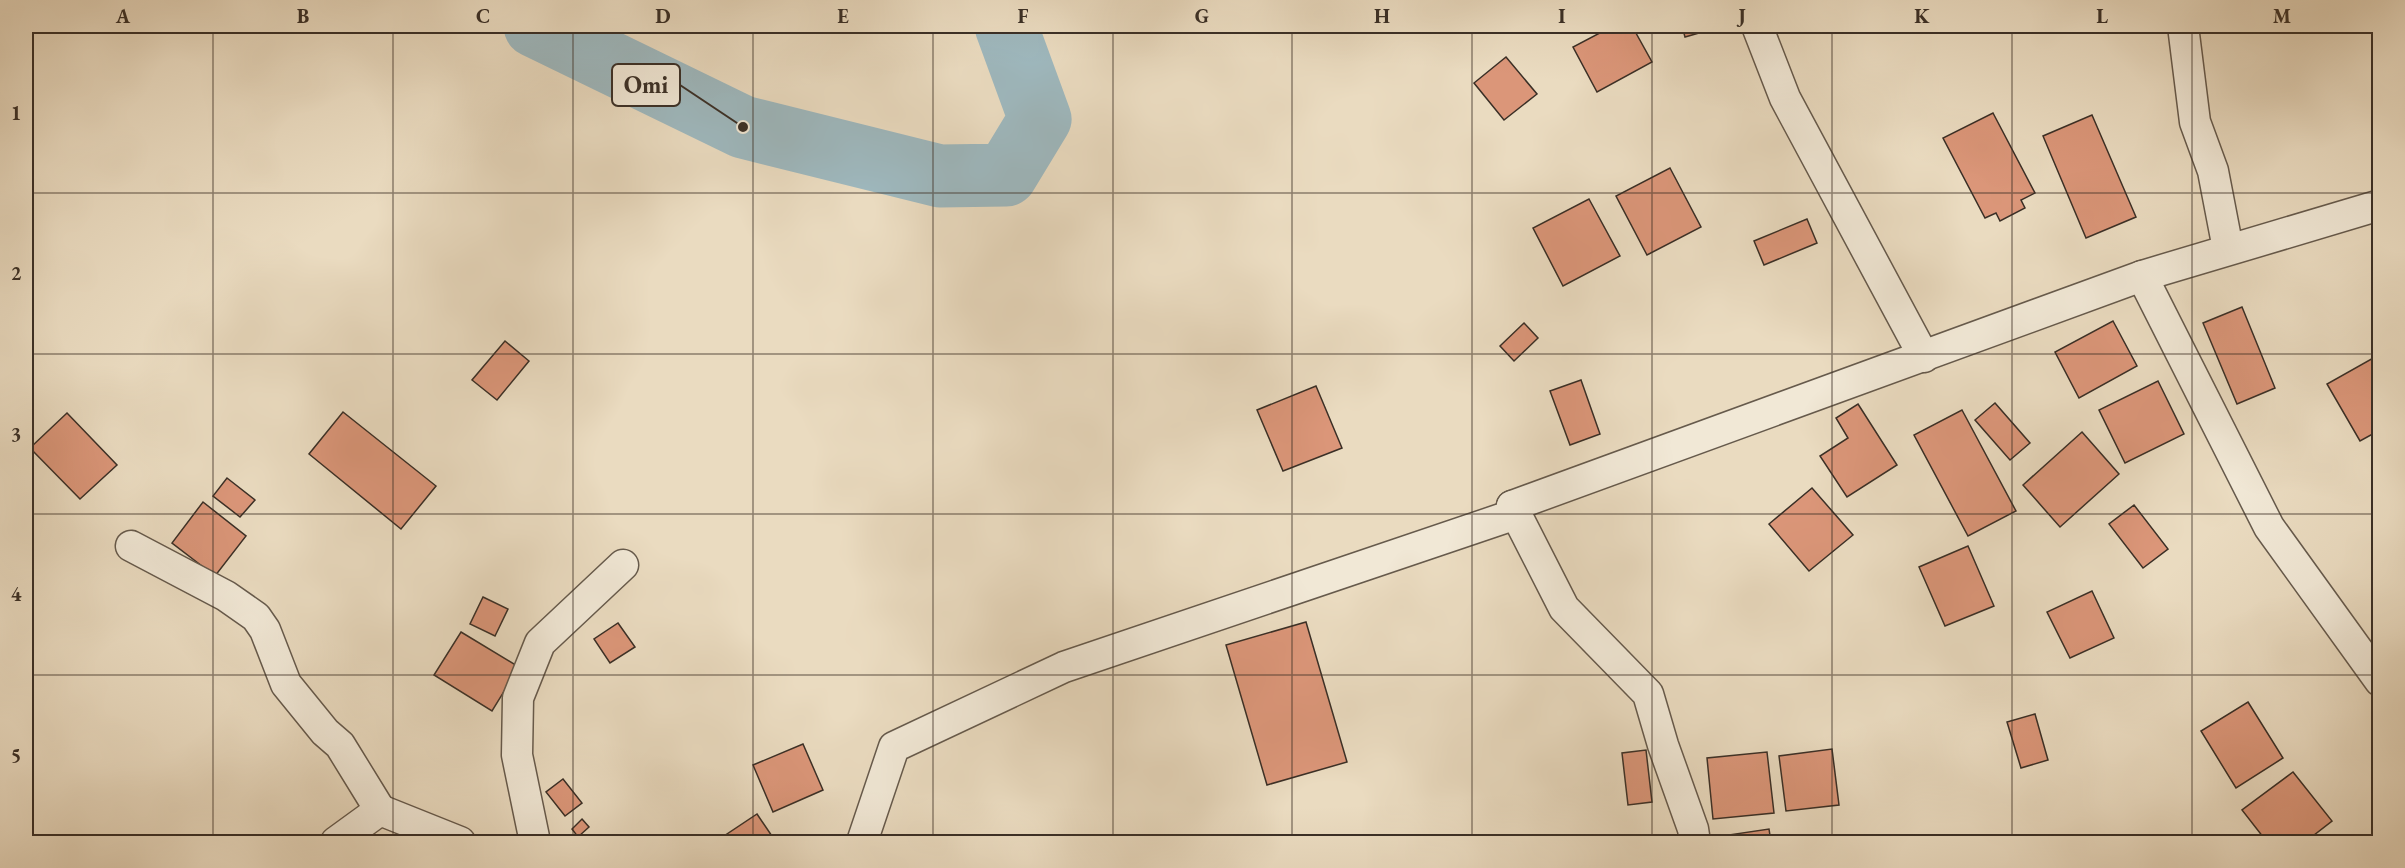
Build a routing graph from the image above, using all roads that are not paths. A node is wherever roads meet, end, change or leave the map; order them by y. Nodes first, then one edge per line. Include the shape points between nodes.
1 (1757, 26) edge
2 (2183, 26) edge
3 (2379, 205) edge
4 (2228, 249) junction
5 (2142, 276) junction
6 (1924, 357) junction
7 (1512, 506) junction
8 (131, 546) dead end
9 (623, 566) dead end
10 (2379, 681) edge
11 (380, 810) junction
12 (336, 843) edge
13 (460, 843) edge
14 (535, 843) edge
15 (862, 843) edge
16 (1695, 843) edge

1 - 6 street via 1785,98
2 - 4 street via 2195,122 2213,171
3 - 4 street
4 - 5 street
5 - 6 street
5 - 10 street via 2269,528
6 - 7 street
7 - 15 street via 1510,516 1064,667 894,747
7 - 16 street via 1564,608 1648,694
8 - 11 street via 226,596 256,617 286,684 340,745
9 - 14 street via 540,643 518,698 518,755
11 - 12 street
11 - 13 street

